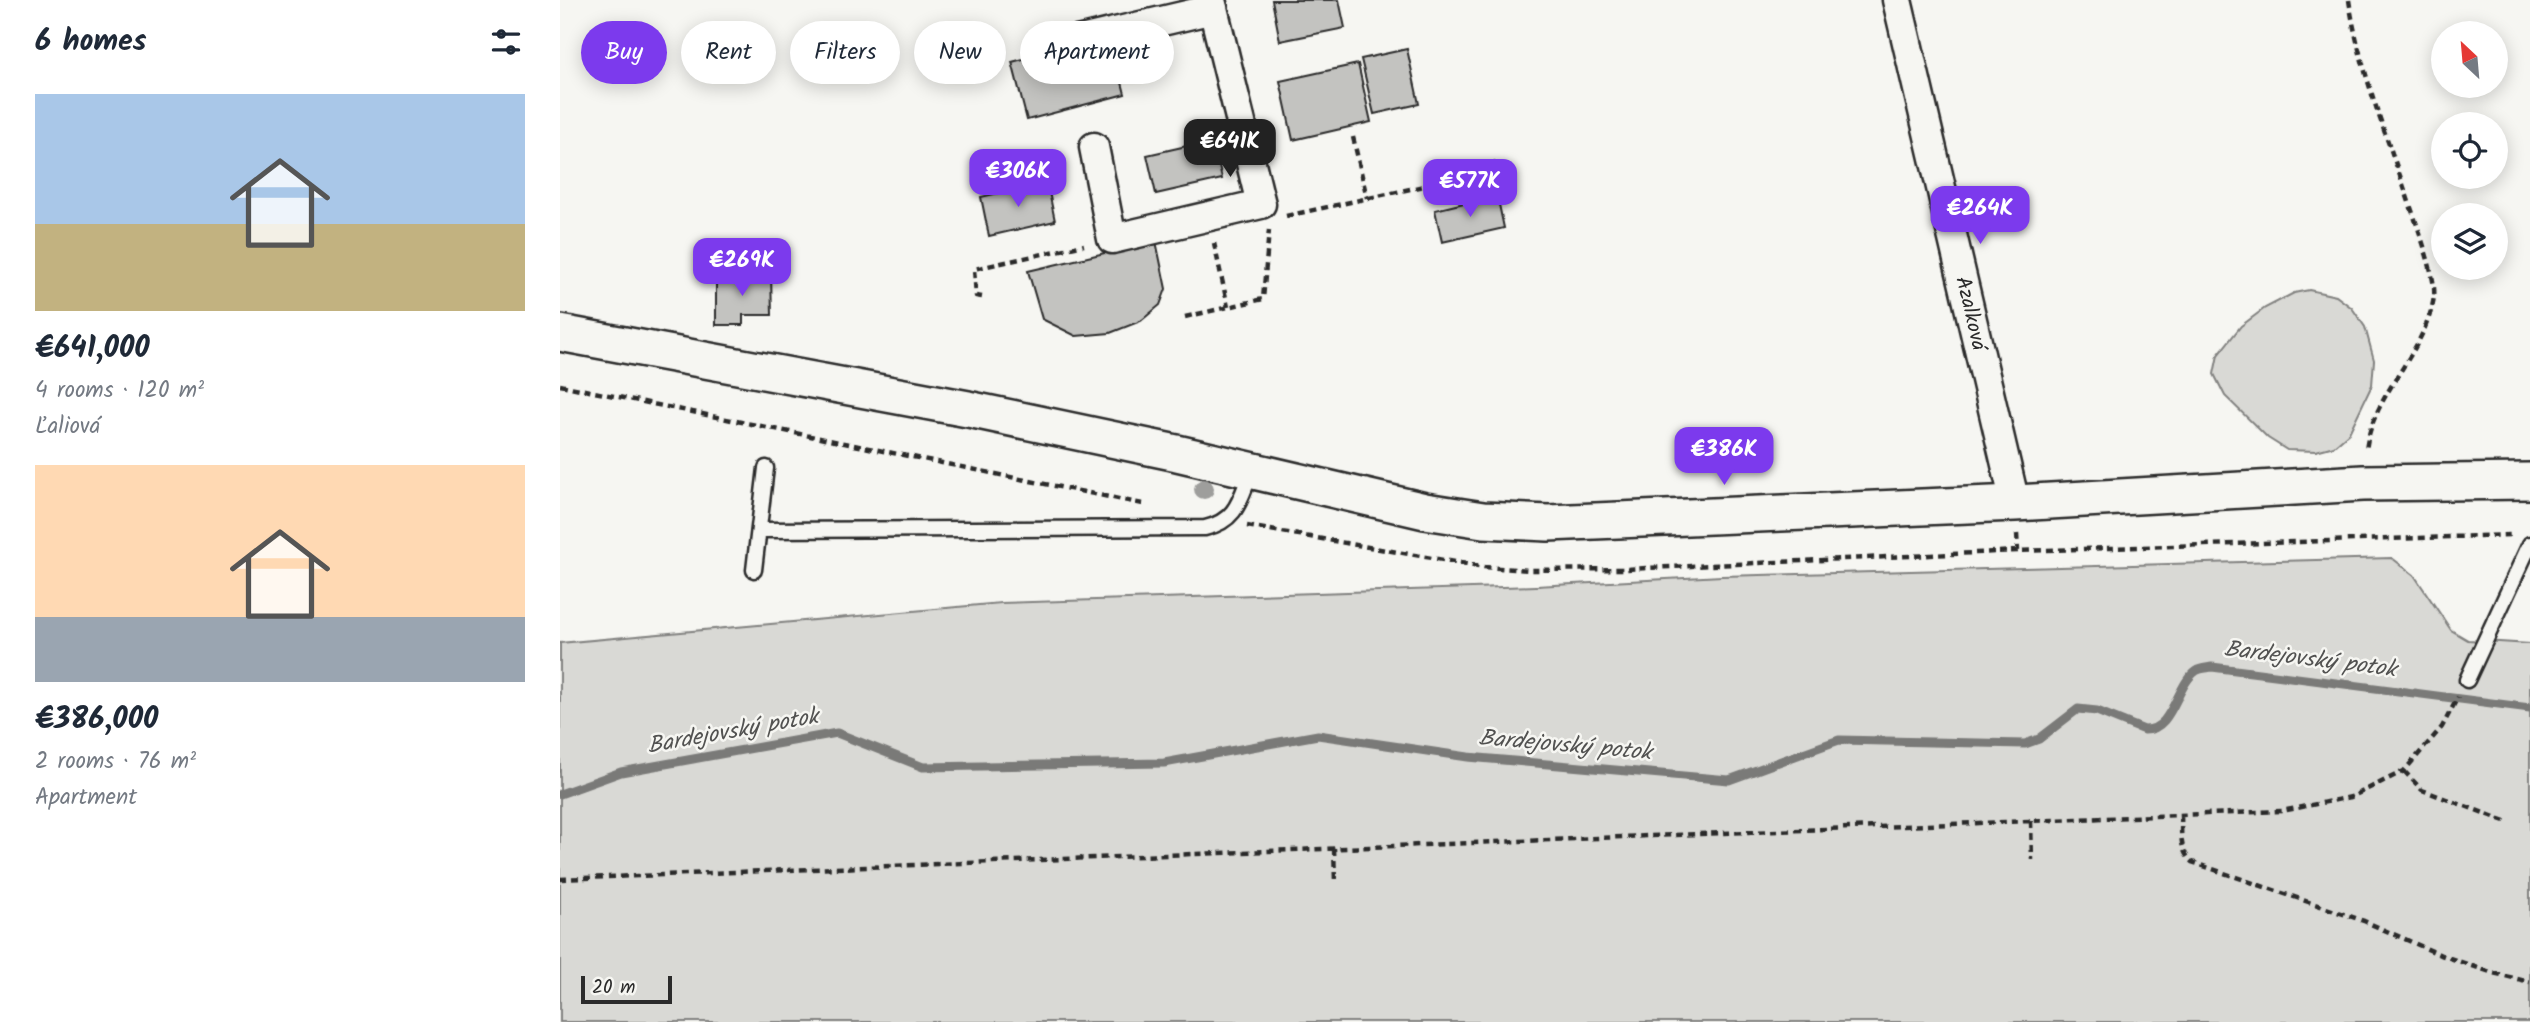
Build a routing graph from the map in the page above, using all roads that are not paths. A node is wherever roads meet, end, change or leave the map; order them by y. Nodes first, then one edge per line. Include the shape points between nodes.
1 (1897, 0) edge
2 (1212, 4) edge
3 (1149, 21) edge
4 (1094, 147) dead end
5 (560, 333) edge
6 (766, 468) dead end
7 (1251, 471) junction
8 (2530, 481) edge
9 (2015, 503) junction
10 (760, 530) junction
11 (2530, 544) edge
12 (754, 570) dead end
13 (2467, 680) road end

1 - 9 street, Azalková
2 - 3 street
2 - 4 street via 1261,204 1112,239
5 - 7 street via 968,409
6 - 10 lane
7 - 9 street via 1425,511 1509,522
7 - 10 lane via 1234,512 1226,521 1205,528
8 - 9 street via 2363,483
10 - 12 lane
11 - 13 lane

